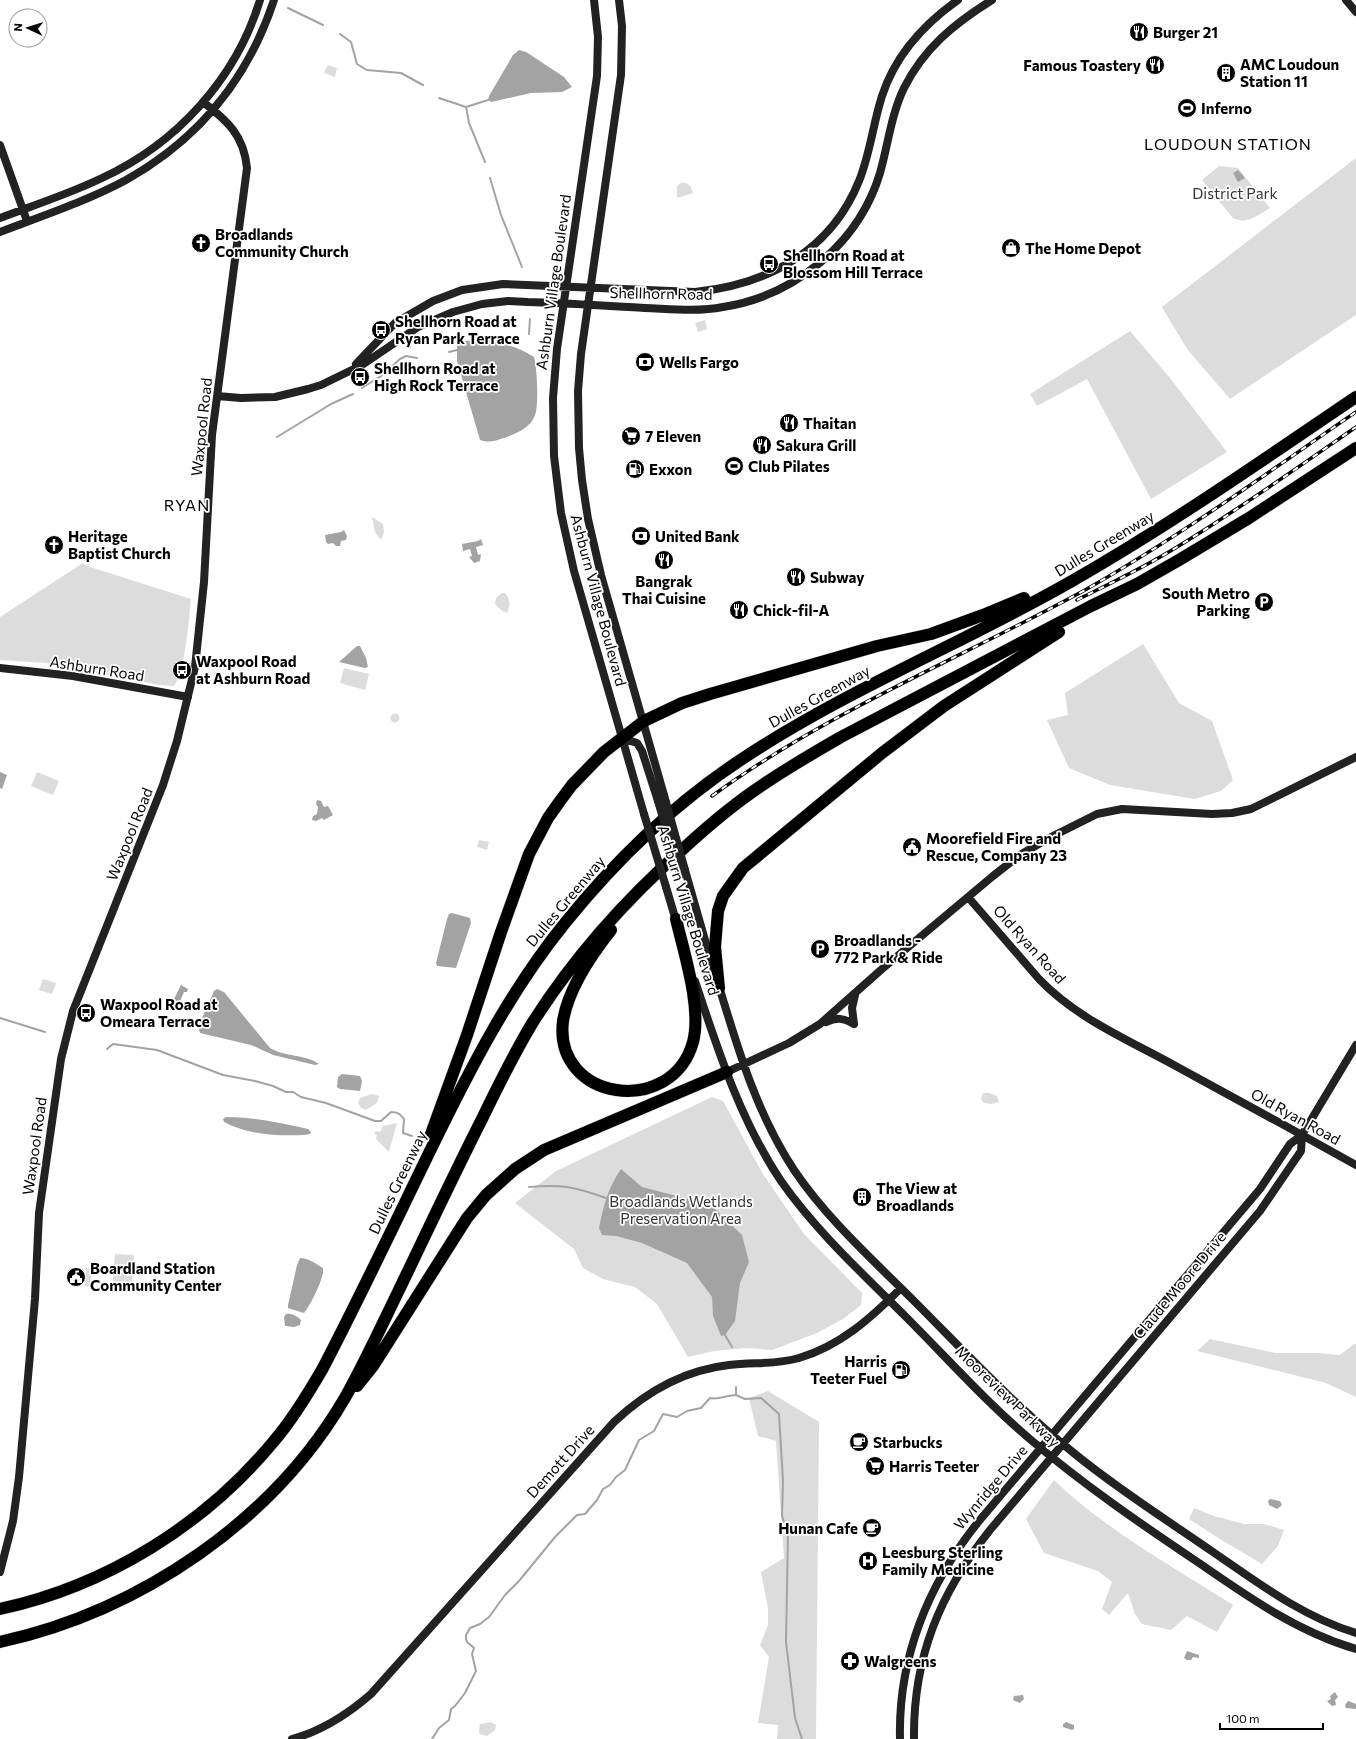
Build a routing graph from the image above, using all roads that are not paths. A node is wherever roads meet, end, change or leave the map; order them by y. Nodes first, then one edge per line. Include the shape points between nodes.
1 (260, 0) edge
2 (274, 0) edge
3 (594, 0) edge
4 (619, 0) edge
5 (958, 0) edge
6 (992, 0) edge
7 (1346, 0) edge
8 (1356, 12) edge
9 (203, 102) junction
10 (214, 110) junction
11 (0, 145) edge
12 (22, 209) junction
13 (0, 218) edge
14 (27, 222) junction
15 (0, 232) edge
16 (565, 287) junction
17 (590, 288) junction
18 (562, 303) junction
19 (587, 304) junction
20 (351, 369) junction
21 (217, 396) junction
22 (1356, 397) edge
23 (1356, 448) edge
24 (1074, 580) junction
25 (1137, 584) junction
26 (0, 668) edge
27 (188, 697) junction
28 (644, 721) junction
29 (622, 738) junction
30 (1356, 757) edge
31 (683, 873) junction
32 (648, 879) junction
33 (968, 897) junction
34 (676, 920) junction
35 (719, 988) junction
36 (855, 995) junction
37 (820, 1024) junction
38 (1356, 1045) edge
39 (742, 1065) junction
40 (728, 1072) junction
41 (1302, 1135) junction
42 (1356, 1165) edge
43 (406, 1201) junction
44 (901, 1288) junction
45 (889, 1300) junction
46 (321, 1433) junction
47 (1052, 1435) junction
48 (1063, 1444) junction
49 (1040, 1448) junction
50 (1052, 1458) junction
51 (0, 1572) edge
52 (0, 1609) edge
53 (1356, 1633) edge
54 (0, 1642) edge
55 (1356, 1649) edge
56 (292, 1739) edge
57 (900, 1739) edge
58 (914, 1739) edge

1 - 9 street via 236,56 220,82
2 - 10 street via 248,61 236,82
3 - 16 street, Ashburn Village Boulevard via 598,37 596,76
4 - 17 street, Ashburn Village Boulevard via 622,26 621,75
5 - 17 street, Shellhorn Road via 931,21 898,62 882,95 864,165 853,194 838,220 807,252 760,277 710,290 695,292
6 - 19 street, Shellhorn Road via 937,40 918,64 898,102 880,174 870,200 835,250 814,267 787,286 723,307 684,310
7 - 8 street
9 - 10 street, Waxpool Road
9 - 12 street via 168,136 131,163 88,185
10 - 14 street via 172,149 138,172 108,189
10 - 21 street, Waxpool Road via 243,145 247,168
11 - 12 street
12 - 13 street
12 - 14 street
14 - 15 street
16 - 17 street, Shellhorn Road
16 - 18 street, Ashburn Village Boulevard
16 - 20 street, Shellhorn Road via 503,284 447,295 395,323
17 - 19 street, Ashburn Village Boulevard
18 - 19 street, Shellhorn Road
18 - 20 street, Shellhorn Road via 508,301 482,304 453,312 418,328 374,358
18 - 29 street, Ashburn Village Boulevard via 554,378 553,425 561,513 574,570
19 - 28 street, Ashburn Village Boulevard via 578,391 582,480 596,556
20 - 21 street, Shellhorn Road via 321,385 275,397
21 - 27 street, Waxpool Road via 209,475 200,633
22 - 24 highway, Dulles Greenway via 1154,532
23 - 25 highway via 1249,518
24 - 28 highway via 931,634 877,646 710,694 682,703
24 - 43 highway, Dulles Greenway via 825,709 744,758 710,781 630,851 610,870 562,927 499,1017 462,1085
25 - 32 highway via 841,737 804,759 739,802
25 - 35 highway via 1012,660 944,706 876,758 743,868 723,896 718,911 715,947
26 - 27 street, Ashburn Road via 74,676
27 - 51 street, Waxpool Road via 163,785 73,1011 61,1059 39,1213 35,1298 19,1477 13,1521
28 - 29 highway
28 - 31 street, Ashburn Village Boulevard, bridge
29 - 31 street, bridge via 637,743 642,751
29 - 34 street, Ashburn Village Boulevard, bridge
29 - 43 highway via 572,784 548,818 529,854 467,1035
30 - 33 street via 1251,809 1212,814 1122,809 1097,814 1034,846
31 - 35 street, Ashburn Village Boulevard
32 - 34 highway via 584,970 572,993 565,1015 563,1038 571,1061 586,1078 601,1086 634,1091 656,1086 678,1069 690,1050 694,1036 694,1003
32 - 46 highway via 597,934 533,1022 480,1124 366,1359 345,1398
33 - 36 street
33 - 41 street, Old Ryan Road via 1039,979 1059,998 1100,1025
34 - 40 street, Ashburn Village Boulevard via 709,1023
35 - 39 street, Ashburn Village Boulevard
36 - 37 street
36 - 37 street via 852,1008 854,1024 836,1018
37 - 39 street via 789,1043
38 - 41 street, Claude Moore Drive
39 - 40 street
39 - 44 street, Mooreview Parkway via 757,1103 798,1176 827,1212
40 - 45 street, Mooreview Parkway via 746,1119 781,1180 820,1229
40 - 46 highway via 544,1150 498,1184 478,1204 461,1227 374,1366
41 - 42 street, Old Ryan Road
41 - 47 street, Claude Moore Drive via 1290,1144 1250,1202
41 - 48 street, Claude Moore Drive via 1301,1151 1260,1211
43 - 52 highway, Dulles Greenway via 323,1368 285,1426 240,1479 179,1529 121,1565 39,1600
44 - 45 street, Demott Drive
44 - 47 street, Mooreview Parkway via 1008,1395
45 - 49 street, Mooreview Parkway
45 - 56 street, Demott Drive via 849,1335 811,1354 779,1362 730,1365 696,1371 670,1381 639,1400 614,1422 371,1694 329,1725
46 - 54 highway via 307,1453 260,1503 224,1535 180,1567 109,1606 54,1628
47 - 48 street, Mooreview Parkway
47 - 49 street, Wynridge Drive
48 - 50 street, Wynridge Drive
48 - 53 street, Mooreview Parkway via 1104,1477 1264,1587 1300,1610
49 - 50 street, Mooreview Parkway
49 - 57 street, Wynridge Drive via 957,1549 926,1603 906,1670 900,1709
50 - 55 street, Mooreview Parkway via 1110,1502 1255,1601 1289,1621
50 - 58 street, Wynridge Drive via 974,1550 941,1606 929,1636 920,1671

